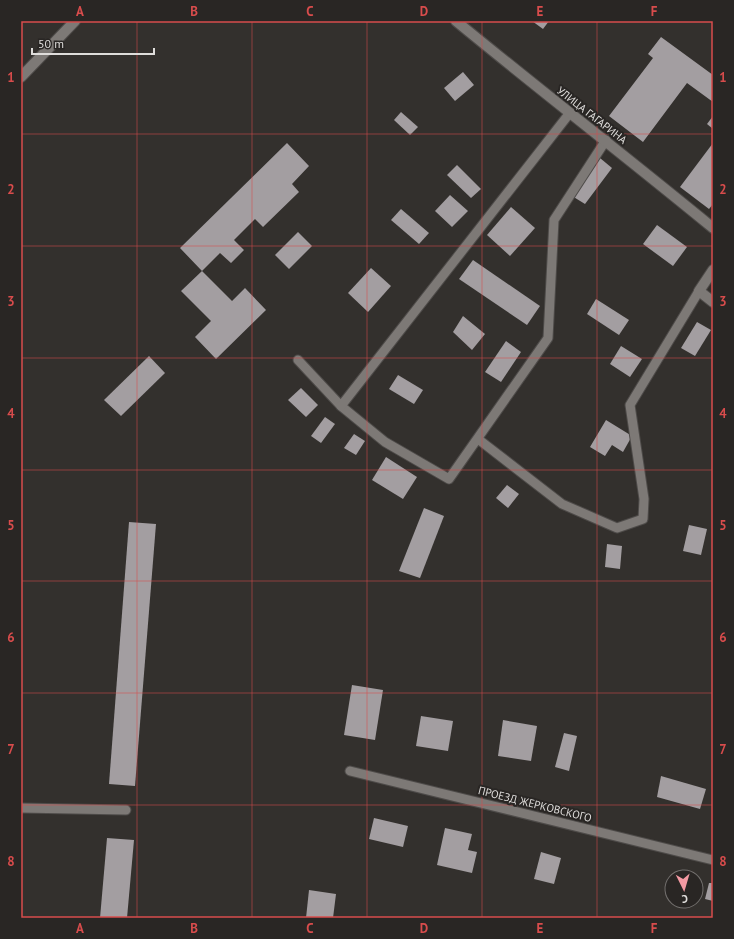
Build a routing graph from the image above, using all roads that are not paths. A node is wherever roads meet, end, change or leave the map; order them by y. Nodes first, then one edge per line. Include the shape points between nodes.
1 (75, 21) edge
2 (456, 21) edge
3 (21, 77) edge
4 (569, 114) junction
5 (606, 140) junction
6 (713, 228) edge
7 (713, 270) edge
8 (699, 291) junction
9 (713, 302) edge
10 (298, 360) dead end
11 (341, 406) junction
12 (478, 439) junction
13 (350, 771) dead end
14 (21, 808) edge
15 (126, 810) dead end
16 (713, 860) edge

1 - 3 street
2 - 4 street, УЛИЦА ГАГАРИНА
4 - 5 street, УЛИЦА ГАГАРИНА
4 - 11 lane
5 - 6 street, УЛИЦА ГАГАРИНА
5 - 12 lane via 554,220 548,338
7 - 8 street
8 - 9 street
8 - 12 lane via 630,405 644,499 643,519 617,528 562,504
10 - 11 lane
11 - 12 lane via 385,442 449,479
13 - 16 lane, ПРОЕЗД ЖЕРКОВСКОГО
14 - 15 lane

